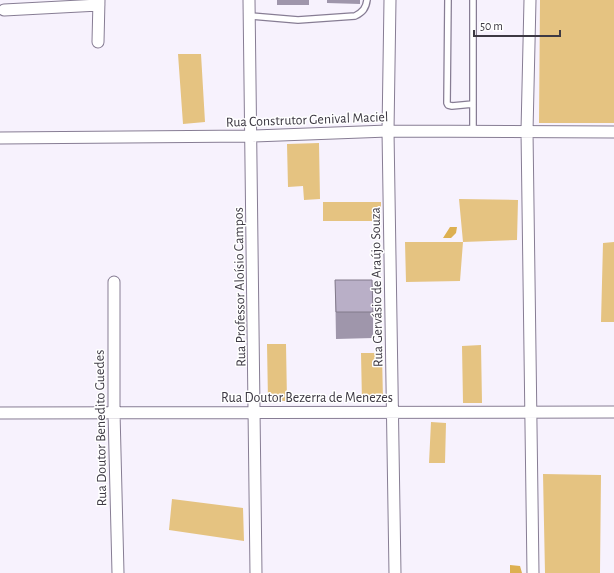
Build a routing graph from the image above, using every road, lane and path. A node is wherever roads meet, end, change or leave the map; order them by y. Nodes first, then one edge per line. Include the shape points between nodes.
1 (249, 0) edge
2 (367, 0) edge
3 (390, 0) edge
4 (448, 0) edge
5 (473, 0) edge
6 (530, 0) edge
7 (99, 3) edge
8 (4, 10) dead end
9 (250, 16) junction
10 (98, 42) dead end
11 (473, 104) junction
12 (388, 131) junction
13 (473, 131) junction
14 (527, 131) junction
15 (614, 132) edge
16 (252, 136) junction
17 (0, 141) edge
18 (114, 282) dead end
19 (114, 412) junction
20 (255, 412) junction
21 (393, 412) junction
22 (531, 412) junction
23 (614, 412) edge
24 (0, 413) edge
25 (118, 573) edge
26 (256, 573) edge
27 (394, 573) edge
28 (533, 573) edge

1 - 9 street, Rua Professor Aloísio Campos
2 - 9 lane via 362,13 356,16 298,20
3 - 12 street, Rua Gervásio de Araújo Souza
4 - 11 lane via 447,102 452,106
5 - 11 lane
6 - 14 street
7 - 8 street
7 - 10 street
9 - 16 street, Rua Professor Aloísio Campos
11 - 13 lane
12 - 13 street, Rua Construtor Genival Maciel
12 - 16 street, Rua Construtor Genival Maciel
12 - 21 street, Rua Gervásio de Araújo Souza
13 - 14 street, Rua Construtor Genival Maciel
14 - 15 street, Rua Construtor Genival Maciel
14 - 22 street
16 - 17 street, Rua Construtor Genival Maciel
16 - 20 street, Rua Professor Aloísio Campos
18 - 19 street, Rua Doutor Benedito Guedes
19 - 20 street, Rua Doutor Bezerra de Menezes
19 - 24 street, Rua Doutor Bezerra de Menezes
19 - 25 street, Rua Doutor Benedito Guedes
20 - 21 street, Rua Doutor Bezerra de Menezes
20 - 26 street, Rua Professor Aloísio Campos
21 - 22 street, Rua Doutor Bezerra de Menezes
21 - 27 street, Rua Gervásio de Araújo Souza
22 - 23 street, Rua Doutor Bezerra de Menezes
22 - 28 street

